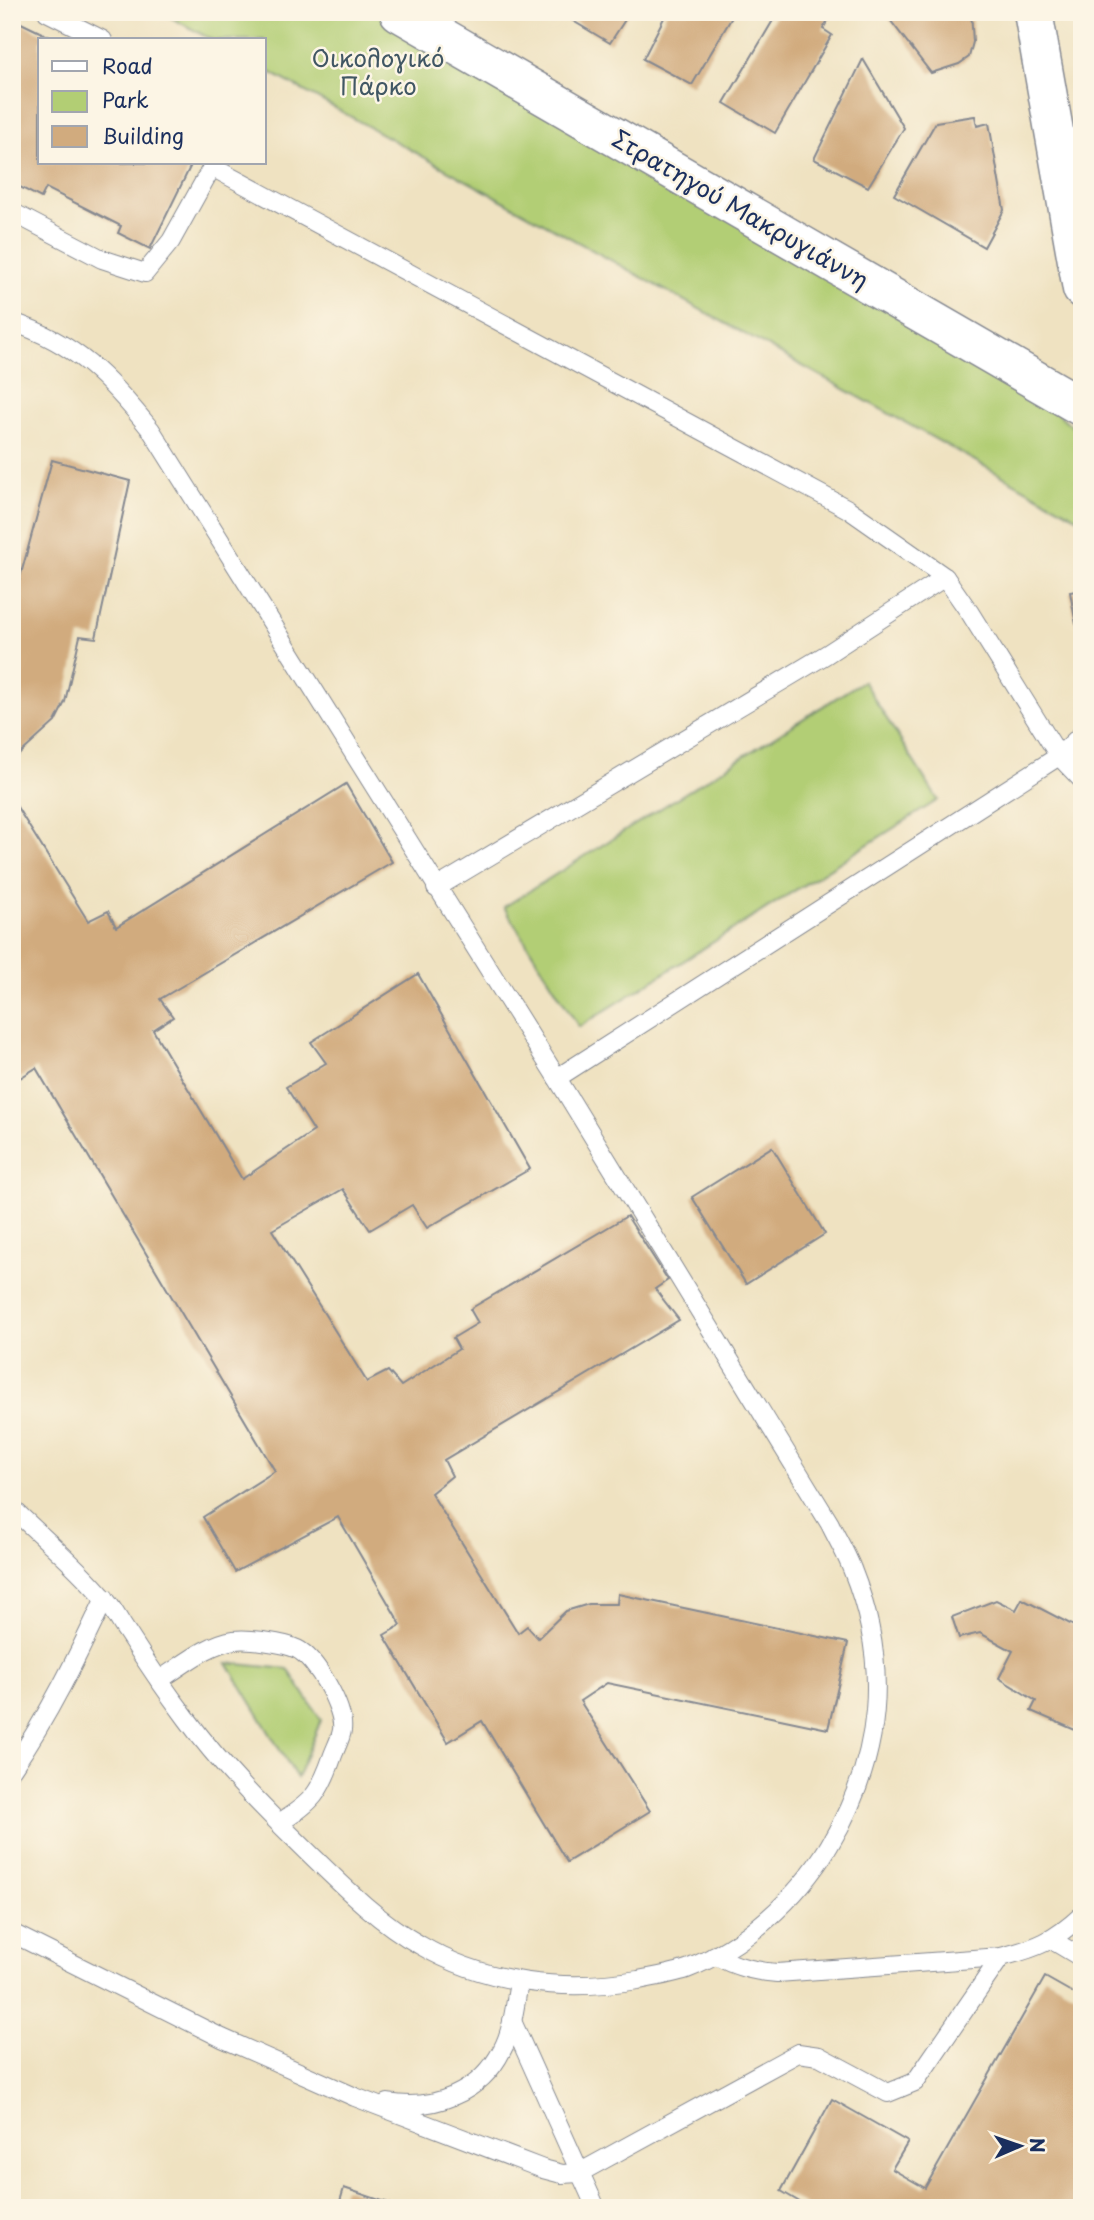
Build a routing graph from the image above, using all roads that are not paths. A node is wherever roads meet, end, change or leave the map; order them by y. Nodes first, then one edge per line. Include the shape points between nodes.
1 (47, 12) edge
2 (399, 12) edge
3 (1033, 12) edge
4 (99, 38) edge
5 (212, 165) edge
6 (12, 212) edge
7 (1082, 289) edge
8 (12, 321) edge
9 (1082, 407) edge
10 (945, 577) junction
11 (1082, 734) edge
12 (1059, 756) junction
13 (1082, 780) edge
14 (436, 888) junction
15 (557, 1079) junction
16 (12, 1508) edge
17 (105, 1598) junction
18 (159, 1680) junction
19 (12, 1769) edge
20 (279, 1824) junction
21 (1082, 1915) edge
22 (12, 1933) edge
23 (1052, 1940) junction
24 (715, 1955) junction
25 (1001, 1957) junction
26 (1082, 1958) edge
27 (519, 1982) junction
28 (512, 2021) junction
29 (355, 2097) junction
30 (579, 2173) junction
31 (596, 2208) edge

1 - 4 lane
2 - 9 street, Στρατηγού Μακρυγιάννη
3 - 7 street
5 - 6 lane via 171,241 145,273 102,259
5 - 10 lane via 848,509
8 - 14 lane via 67,346 98,370 151,430
10 - 12 lane
10 - 14 lane via 815,661
11 - 12 lane
12 - 13 lane
12 - 15 lane
14 - 15 lane
15 - 24 lane via 830,1524 852,1568 873,1647 875,1716 870,1750 836,1833 814,1871 778,1908 743,1939
16 - 17 lane
17 - 18 lane
17 - 19 lane via 70,1672
18 - 20 lane via 232,1776
18 - 20 lane via 209,1648 236,1639 286,1645 311,1660 338,1703 342,1731 315,1795
20 - 27 lane via 384,1920 418,1944 448,1961
21 - 23 lane
22 - 29 lane via 222,2038
23 - 25 lane
23 - 26 lane
24 - 25 lane via 732,1965 778,1973
24 - 27 lane via 685,1969 608,1985
25 - 30 lane via 915,2082 888,2093 819,2056 798,2053
27 - 28 lane
28 - 29 lane via 502,2051 484,2076 463,2092 441,2101 403,2106
28 - 30 lane
29 - 30 lane via 543,2169
30 - 31 lane

